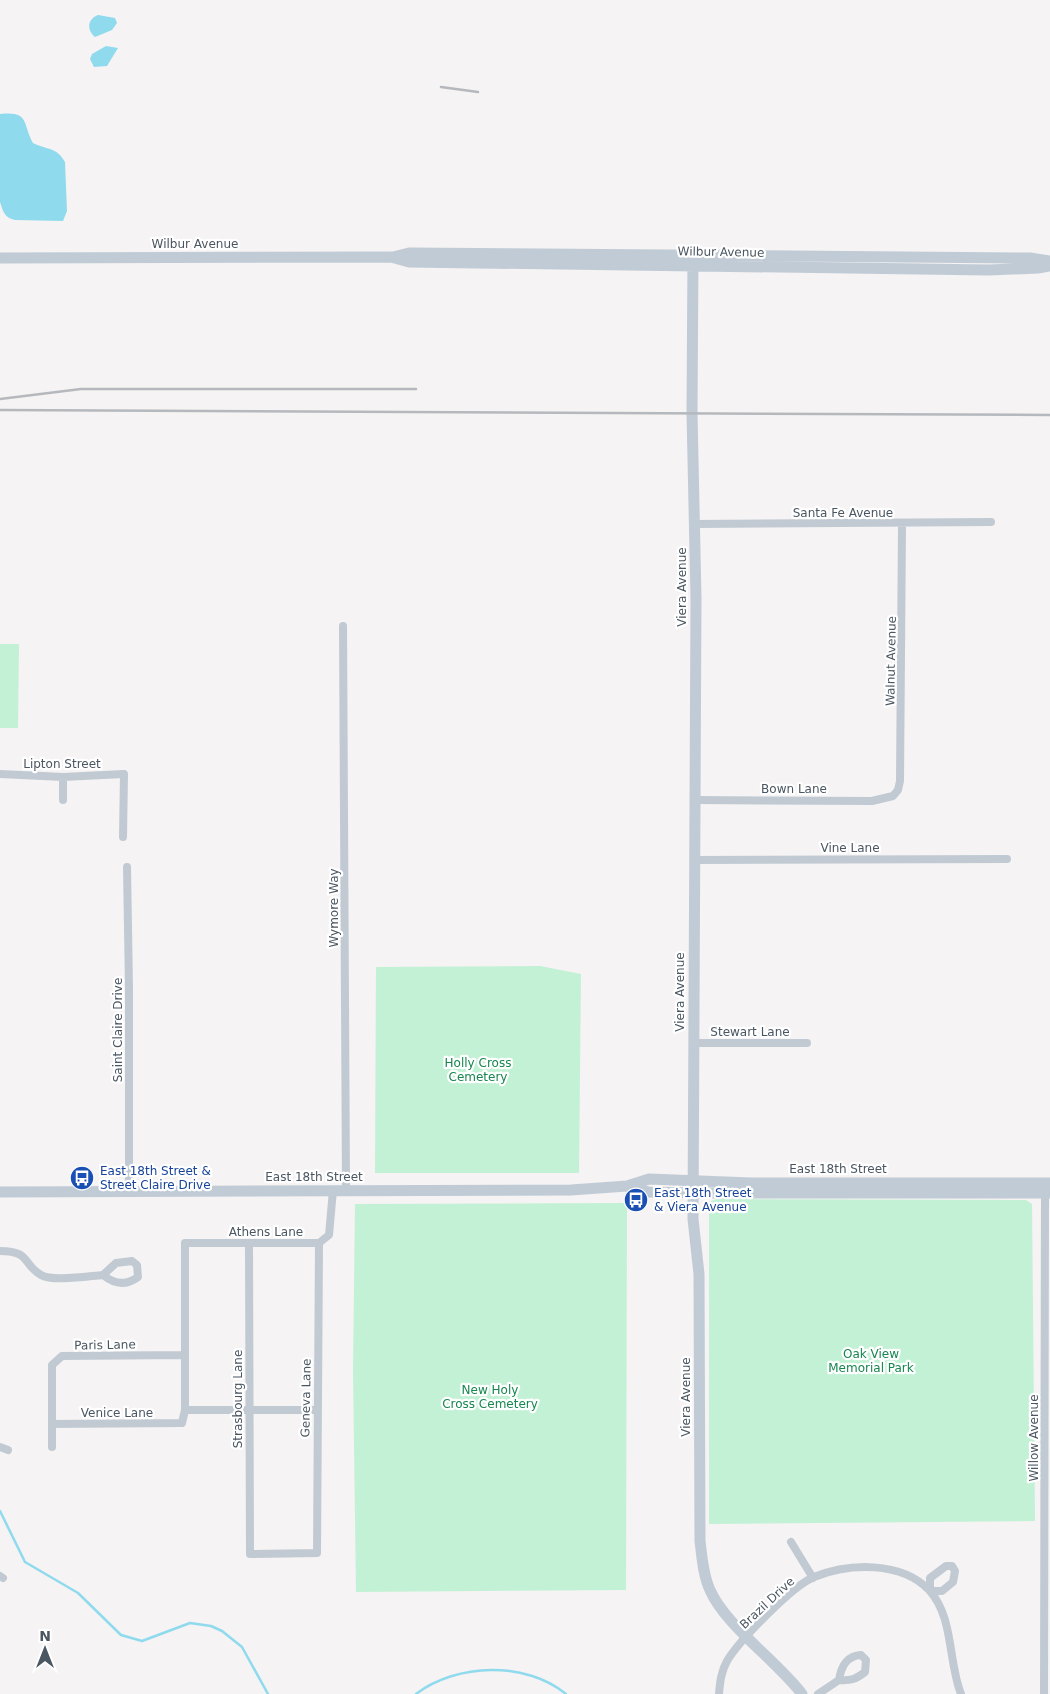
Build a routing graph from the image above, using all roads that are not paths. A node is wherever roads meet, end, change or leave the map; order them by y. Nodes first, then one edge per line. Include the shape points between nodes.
1 (903, 257) junction
2 (0, 258) edge
3 (694, 260) junction
4 (1050, 261) edge
5 (1050, 266) edge
6 (902, 269) junction
7 (991, 522) dead end
8 (695, 524) junction
9 (902, 524) junction
10 (343, 626) dead end
11 (0, 774) edge
12 (63, 776) junction
13 (893, 796) joint
14 (62, 800) dead end
15 (694, 800) junction
16 (123, 837) dead end
17 (1007, 859) dead end
18 (694, 860) junction
19 (127, 867) dead end
20 (694, 1043) junction
21 (807, 1044) dead end
22 (694, 1181) junction
23 (627, 1186) junction
24 (1048, 1188) edge
25 (333, 1190) junction
26 (346, 1190) junction
27 (0, 1192) edge
28 (128, 1192) junction
29 (694, 1193) junction
30 (249, 1243) junction
31 (319, 1243) junction
32 (0, 1251) edge
33 (103, 1275) dead end
34 (184, 1355) junction
35 (249, 1409) junction
36 (185, 1410) junction
37 (317, 1410) junction
38 (52, 1424) junction
39 (52, 1447) dead end
40 (791, 1542) dead end
41 (316, 1553) joint
42 (1047, 1570) edge
43 (813, 1578) junction
44 (748, 1636) junction
45 (839, 1680) dead end
46 (718, 1694) edge
47 (802, 1694) edge
48 (818, 1694) edge
49 (961, 1694) edge
50 (1044, 1694) edge

1 - 3 main road, Wilbur Avenue
1 - 4 main road, Wilbur Avenue
1 - 6 main road
2 - 3 main road, Wilbur Avenue via 391,258 409,253
3 - 6 main road, Wilbur Avenue
3 - 8 main road, Viera Avenue via 692,413
5 - 6 main road, Wilbur Avenue via 989,270
7 - 9 street, Santa Fe Avenue
8 - 9 street, Santa Fe Avenue
8 - 15 main road, Viera Avenue
9 - 13 street, Walnut Avenue via 900,781
10 - 26 street, Wymore Way
11 - 12 street, Lipton Street
12 - 14 street
12 - 16 street, Lipton Street via 124,774
13 - 15 street, Bown Lane via 872,801
15 - 18 main road, Viera Avenue
17 - 18 street, Vine Lane
18 - 20 main road, Viera Avenue
19 - 28 street, Saint Claire Drive
20 - 21 street, Stewart Lane
20 - 22 main road, Viera Avenue
22 - 23 main road, East 18th Street via 649,1179
22 - 24 main road, East 18th Street
22 - 29 main road, Viera Avenue
23 - 26 main road, East 18th Street via 571,1190
23 - 29 main road, East 18th Street via 649,1192
24 - 29 main road, East 18th Street
24 - 42 street, Willow Avenue
25 - 26 main road, East 18th Street
25 - 28 main road, East 18th Street
25 - 31 street, Athens Lane via 329,1234
27 - 28 main road, East 18th Street
29 - 44 main road, Viera Avenue via 699,1274 702,1557 710,1590 727,1615
30 - 31 street, Athens Lane
30 - 34 street, Athens Lane via 185,1243
30 - 35 street, Strasbourg Lane
31 - 37 street, Geneva Lane
32 - 33 street via 14,1251 26,1258 41,1276
34 - 36 street
34 - 38 street, Paris Lane via 62,1356 52,1364
35 - 36 street
35 - 37 street
35 - 41 street, Strasbourg Lane via 250,1554
36 - 38 street, Venice Lane via 182,1423
37 - 41 street, Geneva Lane
38 - 39 street, Paris Lane
40 - 43 street
42 - 50 street, Willow Avenue
43 - 44 street, Brazil Drive via 794,1591
43 - 49 street, Brazil Drive via 836,1571 865,1568 891,1569 914,1577 930,1591 940,1606
44 - 46 street, Brazil Drive via 727,1660 720,1676
44 - 47 main road, Viera Avenue
45 - 48 street

